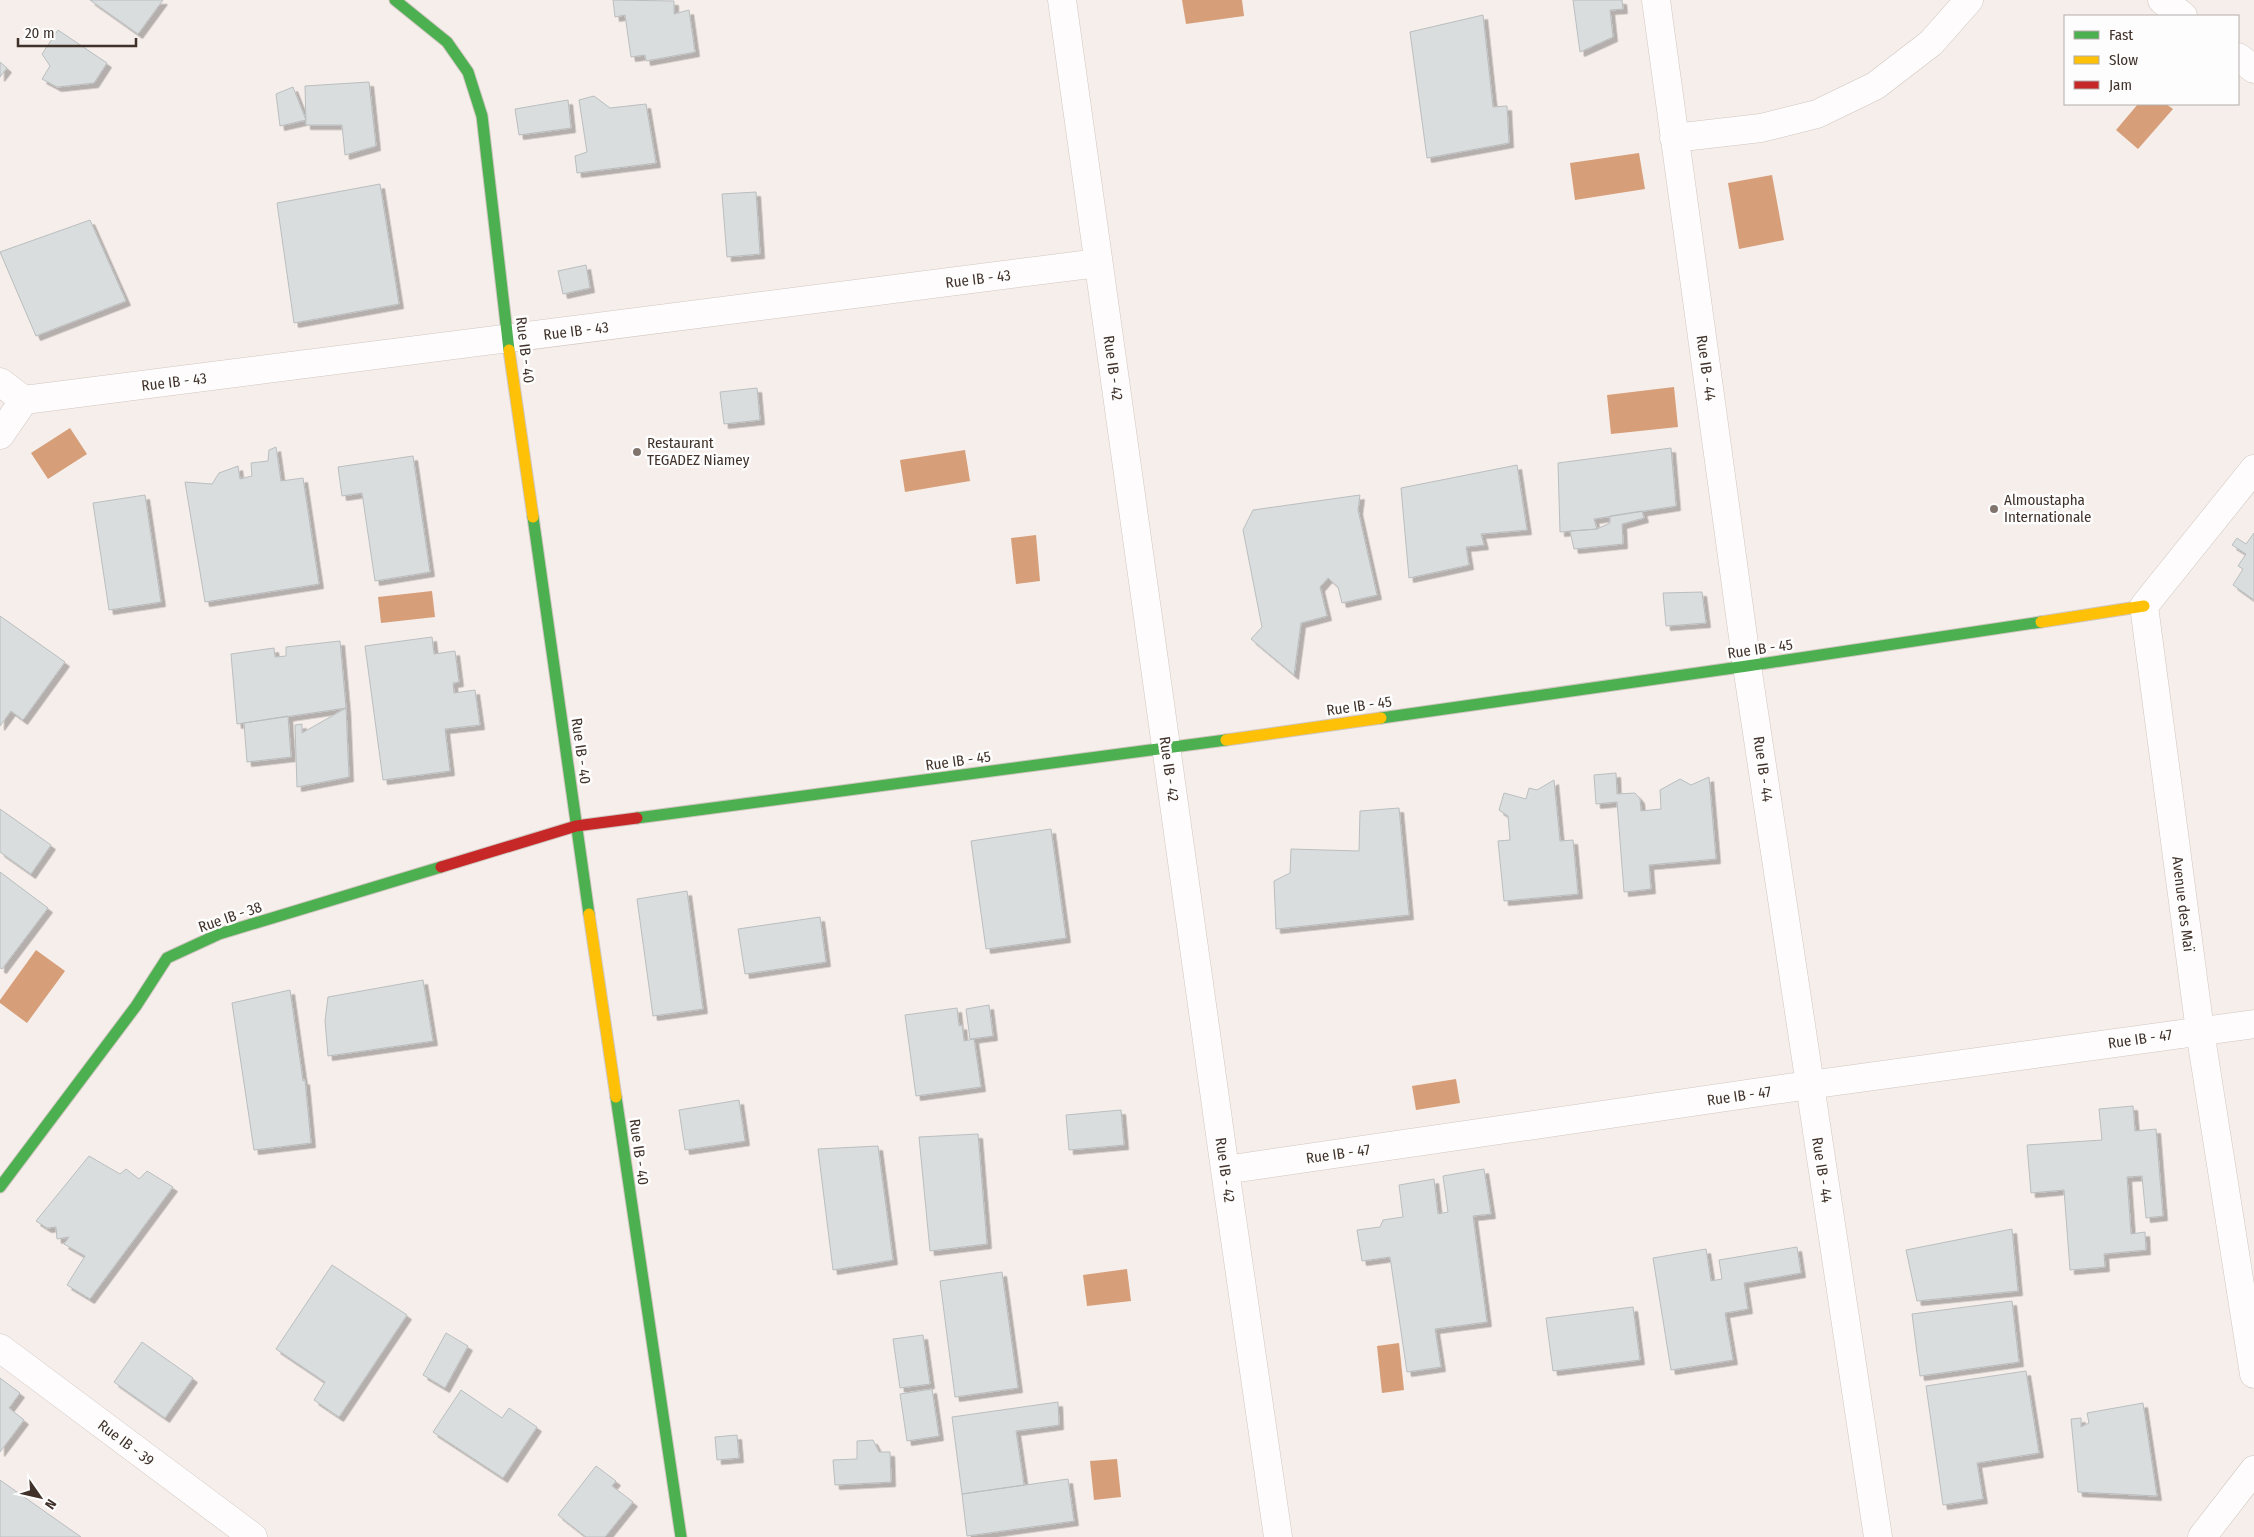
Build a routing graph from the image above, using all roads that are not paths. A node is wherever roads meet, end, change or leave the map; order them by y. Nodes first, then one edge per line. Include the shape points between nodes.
1 (395, 0) edge
2 (1062, 0) edge
3 (1656, 0) edge
4 (1969, 0) edge
5 (2162, 0) edge
6 (2182, 15) edge
7 (2239, 58) edge
8 (2254, 69) edge
9 (1674, 138) junction
10 (1098, 263) junction
11 (508, 340) junction
12 (0, 382) edge
13 (24, 400) junction
14 (0, 435) edge
15 (2254, 468) edge
16 (2144, 606) junction
17 (1748, 666) junction
18 (1166, 748) junction
19 (576, 826) junction
20 (2254, 1024) edge
21 (2200, 1031) junction
22 (1809, 1086) junction
23 (1224, 1170) junction
24 (0, 1187) edge
25 (0, 1348) edge
26 (2254, 1374) edge
27 (2254, 1470) edge
28 (252, 1537) edge
29 (681, 1537) edge
30 (1278, 1537) edge
31 (1878, 1537) edge
32 (2202, 1537) edge

1 - 11 street, Rue IB - 40 via 447,42 468,72 482,116
2 - 10 street, Rue IB - 42
3 - 9 street, Rue IB - 44
4 - 9 street via 1931,42 1875,86 1817,114 1761,128
5 - 6 street
7 - 8 street
9 - 17 street, Rue IB - 44
10 - 11 street, Rue IB - 43
10 - 18 street, Rue IB - 42
11 - 13 street, Rue IB - 43
11 - 19 street, Rue IB - 40
12 - 13 street
13 - 14 street
15 - 16 street
16 - 17 street, Rue IB - 45
16 - 21 street, Avenue des Maï
17 - 18 street, Rue IB - 45
17 - 22 street, Rue IB - 44
18 - 19 street, Rue IB - 45
18 - 23 street, Rue IB - 42
19 - 24 street, Rue IB - 38 via 218,934 167,958 136,1006
19 - 29 street, Rue IB - 40
20 - 21 street, Rue IB - 47
21 - 22 street, Rue IB - 47
21 - 26 street, Avenue des Maï
22 - 23 street, Rue IB - 47
22 - 31 street, Rue IB - 44
23 - 30 street, Rue IB - 42
25 - 28 street, Rue IB - 39
27 - 32 street

